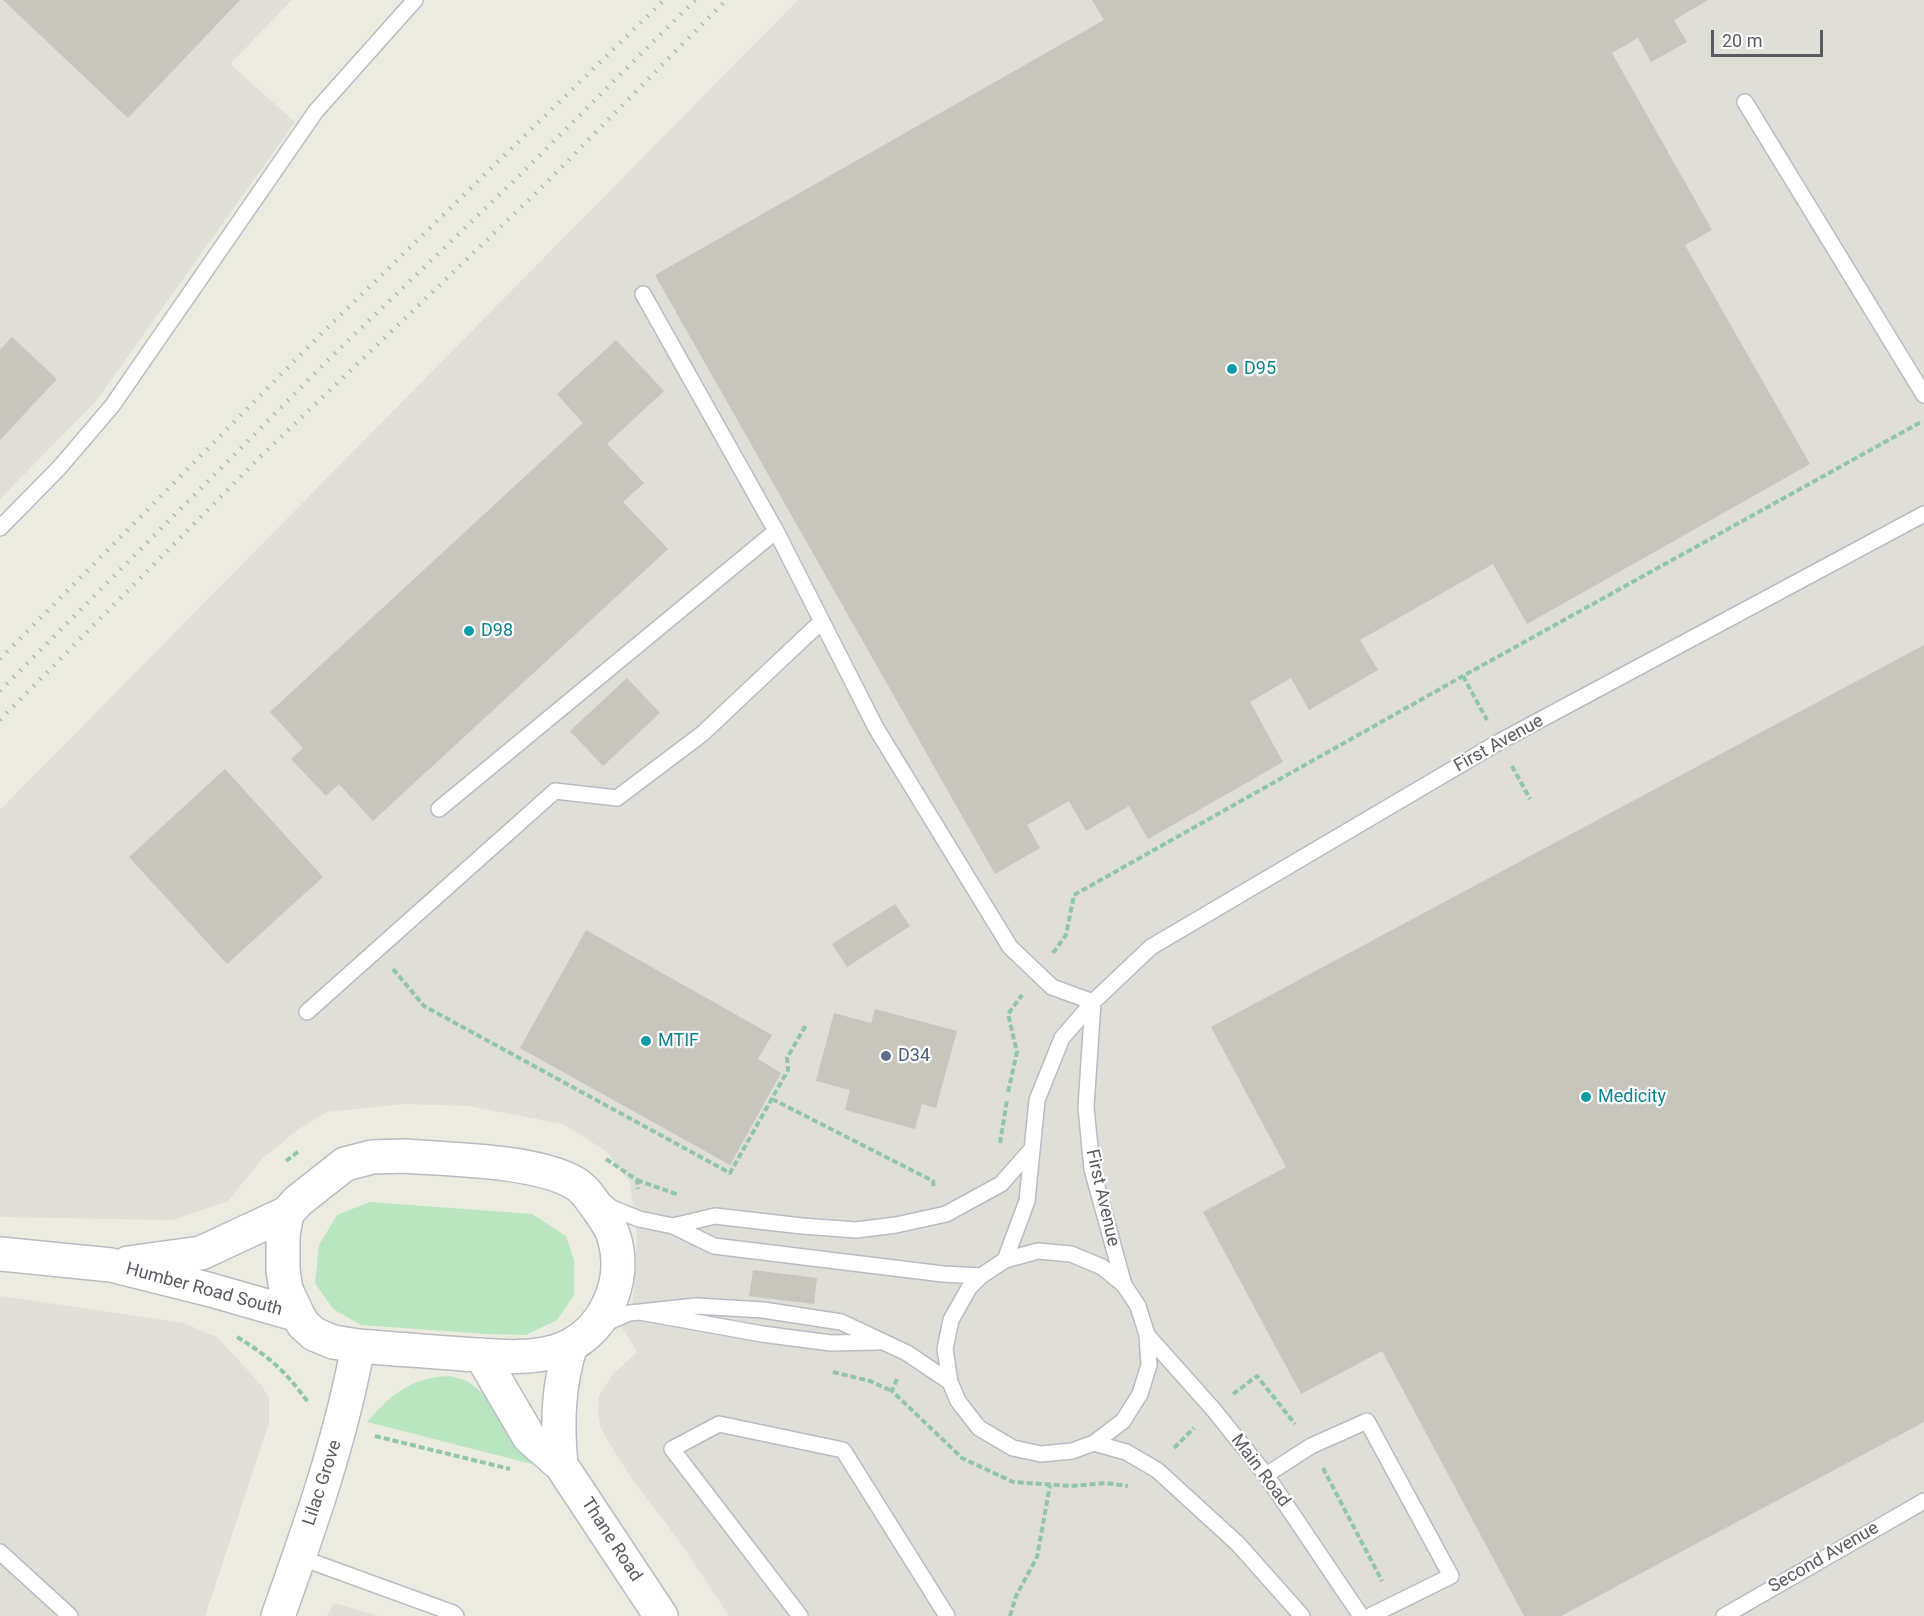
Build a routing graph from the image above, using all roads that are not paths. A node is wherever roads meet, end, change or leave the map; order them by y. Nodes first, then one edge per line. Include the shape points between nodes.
1 (415, 0) edge
2 (1745, 102) dead end
3 (643, 294) dead end
4 (1924, 395) edge
5 (1924, 514) edge
6 (0, 528) edge
7 (776, 531) junction
8 (822, 621) junction
9 (439, 809) dead end
10 (1093, 1002) junction
11 (307, 1012) dead end
12 (1031, 1150) junction
13 (583, 1188) junction
14 (287, 1213) junction
15 (674, 1226) junction
16 (0, 1254) edge
17 (1005, 1260) junction
18 (111, 1265) junction
19 (981, 1276) junction
20 (1124, 1285) junction
21 (640, 1312) junction
22 (298, 1315) junction
23 (1148, 1335) junction
24 (581, 1337) junction
25 (881, 1342) junction
26 (358, 1346) junction
27 (481, 1355) junction
28 (950, 1382) junction
29 (1094, 1443) junction
30 (561, 1465) junction
31 (1266, 1475) junction
32 (1924, 1501) edge
33 (0, 1552) edge
34 (299, 1557) junction
35 (70, 1616) edge
36 (278, 1616) edge
37 (456, 1616) edge
38 (661, 1616) edge
39 (800, 1616) edge
40 (947, 1616) edge
41 (1302, 1616) edge
42 (1361, 1616) edge
43 (1370, 1616) edge
44 (1724, 1616) edge

1 - 6 lane via 316,111 112,406
2 - 4 lane
3 - 7 lane
5 - 10 lane, First Avenue via 1499,742 1151,947
7 - 8 lane
7 - 9 lane
8 - 10 lane via 876,728 1010,947 1052,987
8 - 11 lane via 702,734 617,798 555,791
10 - 12 lane, First Avenue via 1062,1038 1037,1100
10 - 20 lane, First Avenue via 1086,1107 1092,1169
12 - 15 lane via 1001,1184 936,1217 875,1229 715,1216
12 - 17 lane, First Avenue via 1027,1201
13 - 14 street, Humber Road South via 549,1172 514,1166 406,1156 372,1157 345,1164
13 - 15 lane via 639,1220
13 - 24 street, Thane Road via 606,1220 614,1238 617,1262 609,1307
14 - 18 street, Humber Road South via 201,1253
14 - 22 street via 282,1235 282,1270
15 - 19 lane via 714,1246
16 - 18 street, Humber Road South
17 - 19 lane
17 - 20 lane via 1038,1251 1071,1254 1102,1267
18 - 22 street, Humber Road South
19 - 28 lane via 969,1288 951,1320 945,1349
20 - 23 lane via 1138,1306
21 - 24 lane via 629,1313
21 - 25 lane via 831,1343
21 - 25 lane via 696,1306 763,1310 841,1322
22 - 26 street via 314,1334
23 - 29 lane via 1149,1365 1140,1394 1123,1421
23 - 31 lane, Main Road
24 - 27 street via 556,1351 536,1355
24 - 30 street, Thane Road via 564,1367 560,1392
25 - 28 lane via 907,1353
26 - 27 street
26 - 34 street, Lilac Grove via 338,1436
27 - 30 street, Thane Road via 529,1437
28 - 29 lane via 958,1401 979,1428 1012,1448 1041,1454 1072,1451
29 - 41 lane via 1126,1452 1156,1470 1238,1544
30 - 38 street, Thane Road
31 - 42 lane, Main Road
31 - 43 lane via 1311,1446 1367,1421 1450,1576
32 - 44 lane, Second Avenue
33 - 35 lane
34 - 36 street, Lilac Grove
34 - 37 lane
39 - 40 lane via 672,1449 719,1424 843,1450

